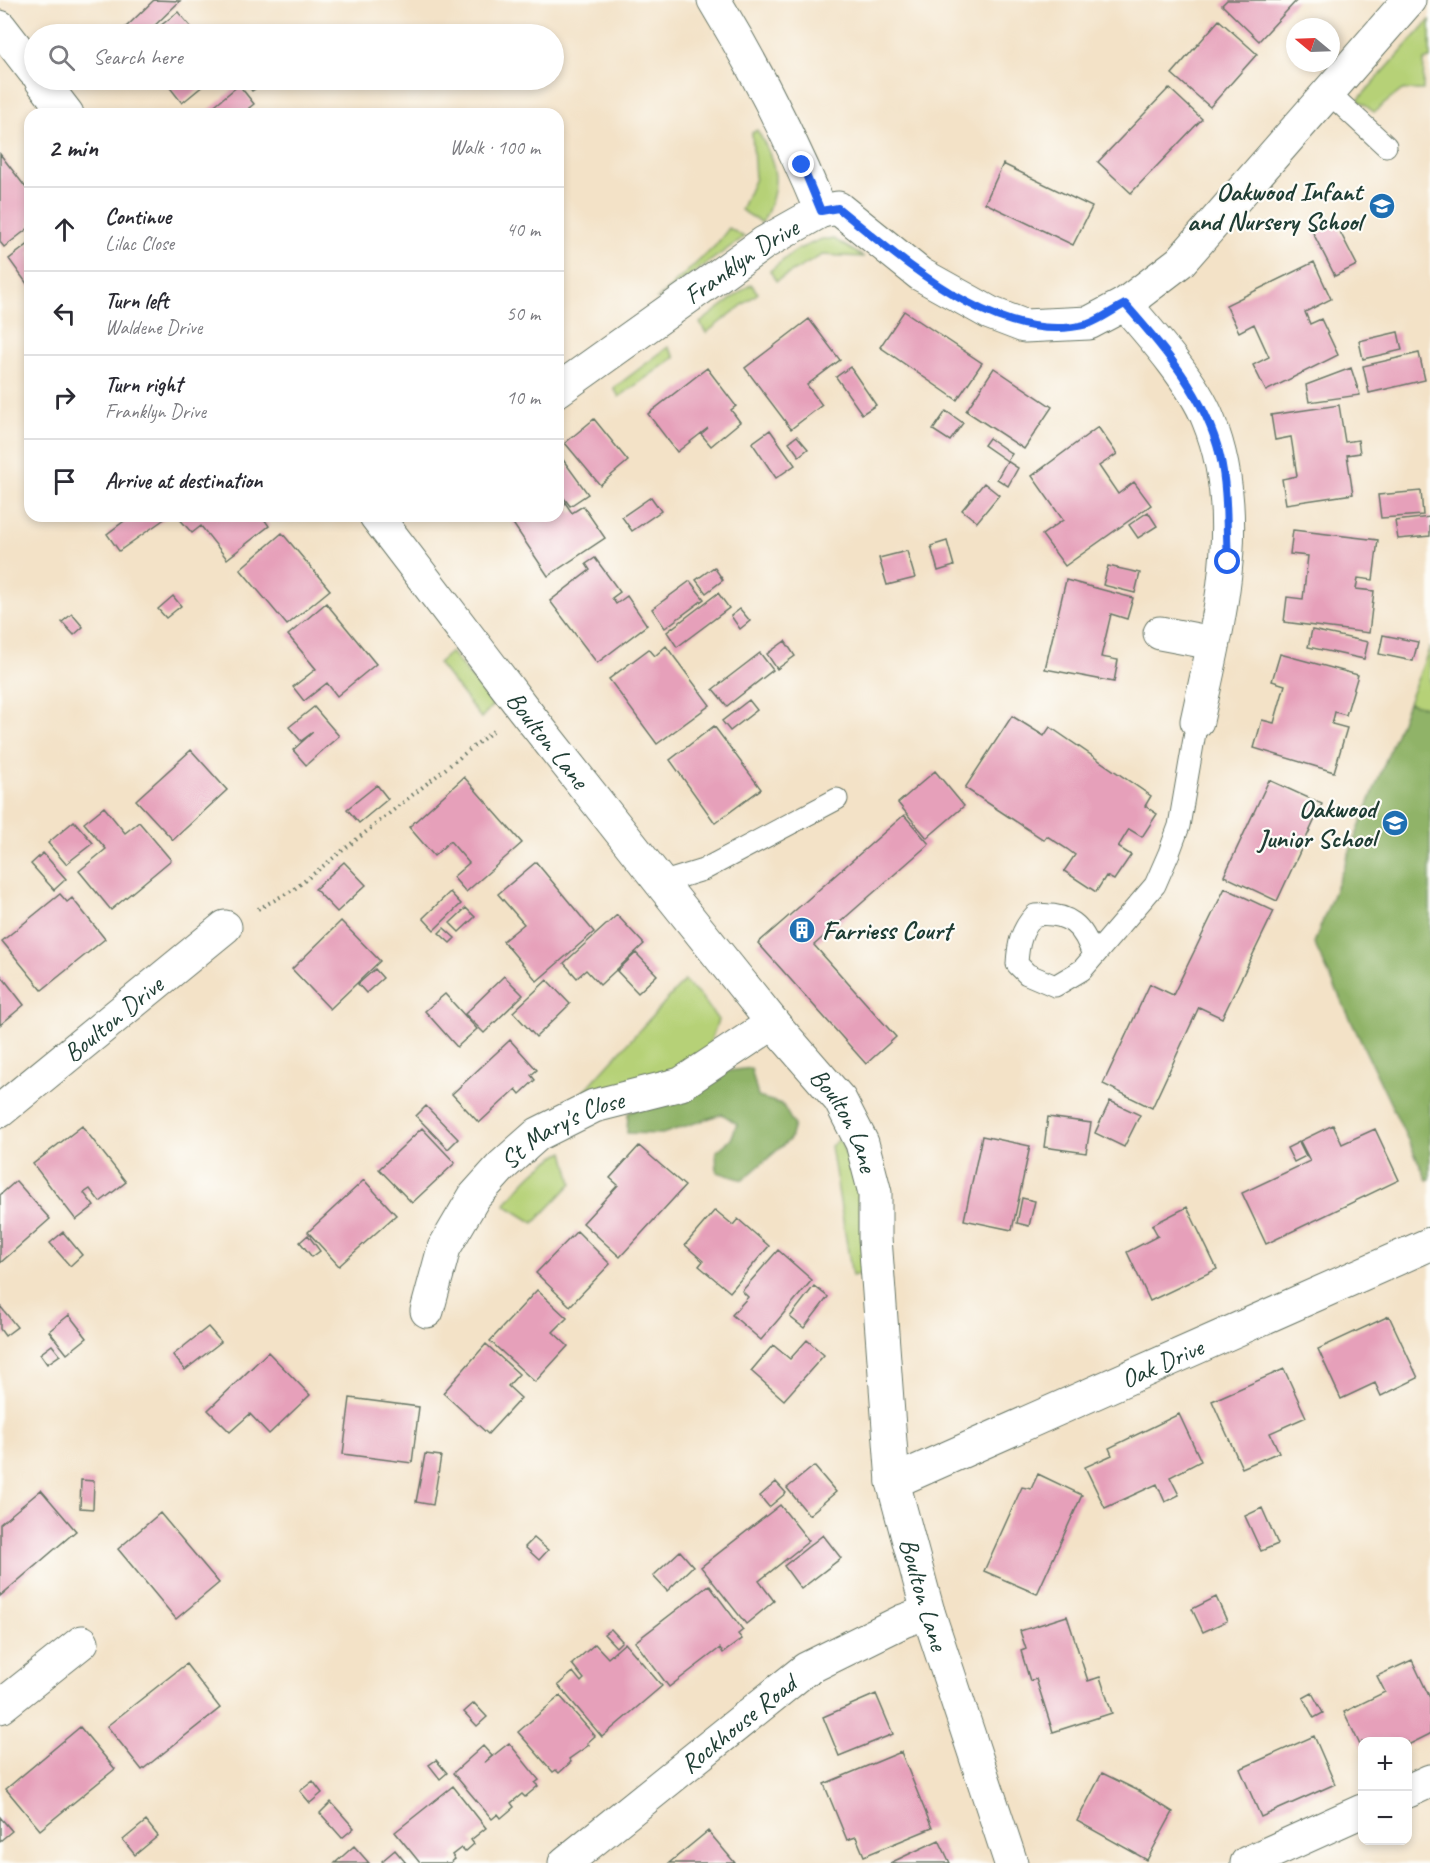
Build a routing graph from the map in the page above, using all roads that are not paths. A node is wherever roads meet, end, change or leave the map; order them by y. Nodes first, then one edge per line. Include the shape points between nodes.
1 (714, 0) edge
2 (1409, 0) edge
3 (2, 33) edge
4 (24, 59) edge
5 (49, 90) edge
6 (1328, 92) junction
7 (62, 108) edge
8 (1386, 146) dead end
9 (821, 211) junction
10 (1125, 304) junction
11 (564, 386) edge
12 (385, 522) edge
13 (1160, 633) dead end
14 (1214, 643) junction
15 (1197, 721) joint
16 (837, 800) dead end
17 (661, 883) junction
18 (225, 927) road end
19 (1093, 956) dead end
20 (773, 1023) junction
21 (0, 1111) edge
22 (1430, 1244) edge
23 (427, 1311) dead end
24 (893, 1482) junction
25 (928, 1612) junction
26 (82, 1642) dead end
27 (0, 1707) edge
28 (1430, 1781) edge
29 (1412, 1789) edge
30 (1358, 1813) edge
31 (565, 1863) edge
32 (1011, 1863) edge
33 (1247, 1863) edge

1 - 9 street, Franklyn Drive via 756,70
2 - 6 street
3 - 4 street
5 - 7 street
6 - 8 lane
6 - 10 street via 1180,262
9 - 10 street via 838,208 920,274 990,313 1024,326 1089,324
9 - 11 street, Franklyn Drive via 764,243
10 - 14 street via 1156,339 1208,417 1220,457 1228,562
12 - 17 street, Boulton Lane via 522,707
13 - 14 street
14 - 15 street
15 - 19 lane via 1179,826 1155,885
16 - 17 lane via 703,870
17 - 20 street, Boulton Lane
18 - 21 street, Boulton Drive
20 - 23 street, St Mary's Close via 681,1084 594,1106 538,1134 474,1197 444,1248
20 - 24 street, Boulton Lane via 840,1100 862,1143 872,1183
22 - 24 street, Oak Drive
24 - 25 street, Boulton Lane
25 - 31 street, Rockhouse Road via 806,1669
25 - 32 street, Boulton Lane
26 - 27 street
28 - 29 street
30 - 33 street

